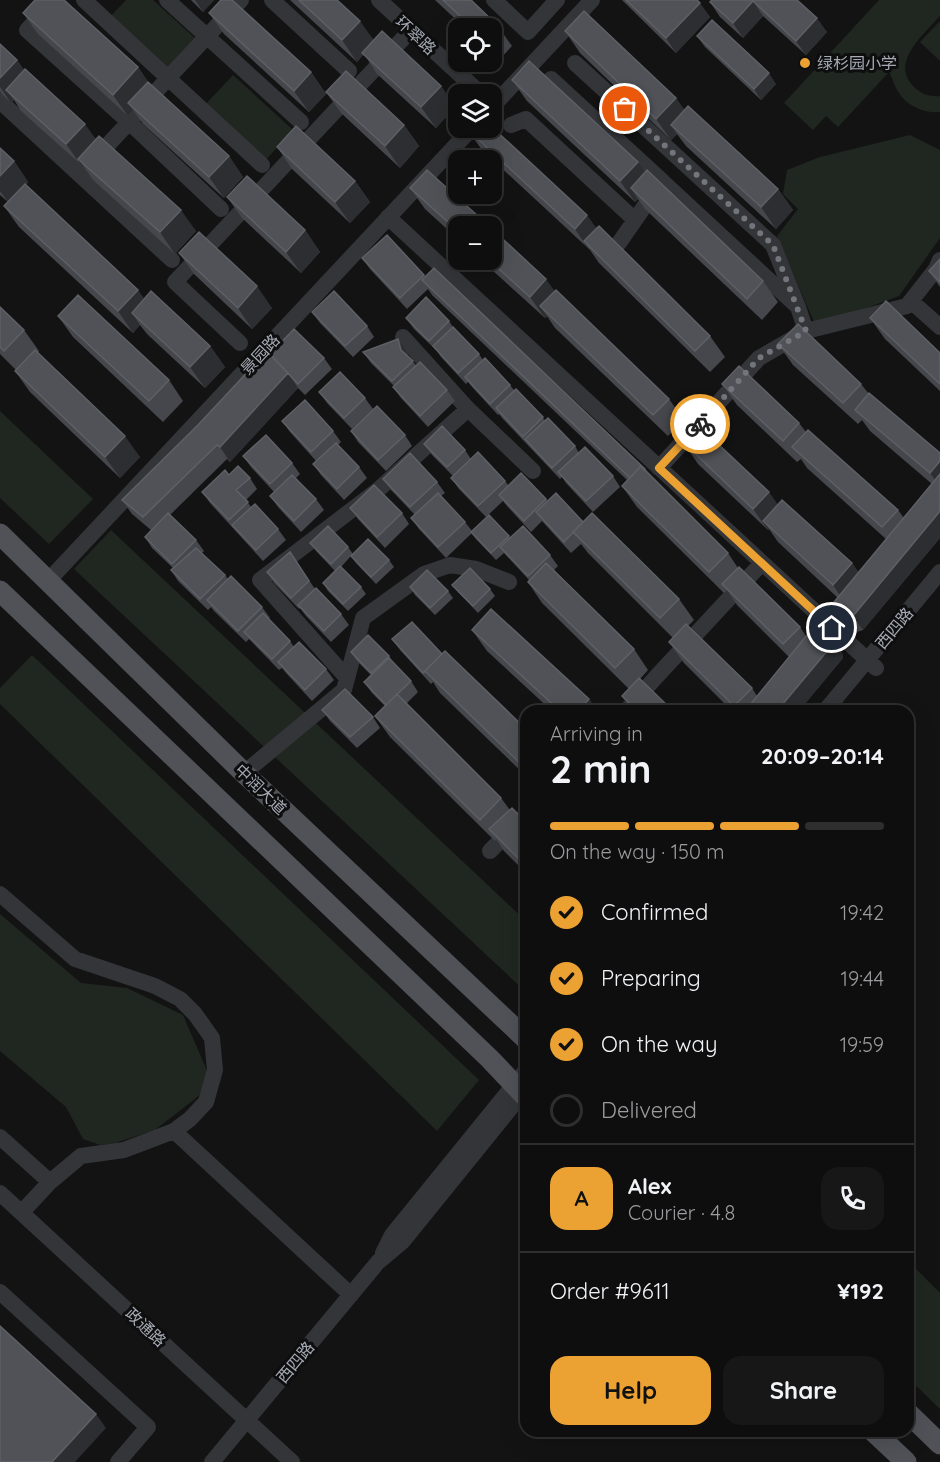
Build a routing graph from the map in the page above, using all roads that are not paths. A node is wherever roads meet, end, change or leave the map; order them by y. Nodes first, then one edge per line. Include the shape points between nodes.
1 (54, 0) edge
2 (167, 0) edge
3 (241, 0) edge
4 (272, 0) edge
5 (379, 0) edge
6 (494, 0) edge
7 (557, 0) edge
8 (592, 0) edge
9 (93, 3) edge
10 (411, 30) junction
11 (207, 37) junction
12 (575, 63) dead end
13 (349, 71) edge
14 (168, 78) junction
15 (550, 79) edge
16 (469, 84) edge
17 (502, 90) edge
18 (0, 101) edge
19 (129, 122) junction
20 (301, 122) dead end
21 (511, 125) dead end
22 (463, 138) edge
23 (262, 165) dead end
24 (80, 175) junction
25 (662, 181) junction
26 (221, 208) dead end
27 (388, 217) junction
28 (635, 220) junction
29 (619, 243) edge
30 (172, 260) dead end
31 (940, 260) edge
32 (912, 302) junction
33 (798, 307) junction
34 (940, 327) edge
35 (806, 331) junction
36 (403, 337) dead end
37 (240, 343) dead end
38 (468, 408) junction
39 (659, 468) junction
40 (533, 471) dead end
41 (0, 534) edge
42 (762, 563) junction
43 (940, 572) edge
44 (48, 581) junction
45 (509, 582) dead end
46 (940, 590) edge
47 (0, 591) edge
48 (872, 664) junction
49 (347, 678) junction
50 (631, 705) edge
51 (831, 705) edge
52 (844, 705) edge
53 (244, 773) junction
54 (520, 821) edge
55 (490, 851) edge
56 (0, 894) edge
57 (520, 1034) edge
58 (520, 1084) edge
59 (520, 1090) edge
60 (174, 1131) junction
61 (0, 1137) edge
62 (50, 1182) junction
63 (0, 1193) edge
64 (22, 1212) junction
65 (0, 1292) edge
66 (351, 1295) junction
67 (914, 1419) edge
68 (247, 1420) junction
69 (879, 1437) edge
70 (940, 1444) edge
71 (118, 1462) edge
72 (212, 1462) edge
73 (292, 1462) edge
74 (906, 1462) edge

1 - 19 street via 27,30
2 - 11 street
3 - 11 street
4 - 13 street
5 - 10 street, 环翠路
6 - 7 street via 528,32
8 - 17 street
9 - 14 street
10 - 16 street, 环翠路
10 - 37 street via 175,282
11 - 14 street
11 - 20 street
12 - 33 street via 773,245
14 - 19 street
14 - 23 street
15 - 25 street
18 - 24 street
19 - 24 street
19 - 26 street
21 - 28 street via 526,119
22 - 27 street, 景园路
24 - 30 street
25 - 28 street
25 - 33 street
27 - 39 street
27 - 44 street, 景园路
28 - 29 street
31 - 32 street
32 - 34 street
32 - 35 street
33 - 35 street
35 - 39 street via 759,358
36 - 38 street
38 - 40 street
38 - 49 street via 379,489 260,580
39 - 42 street
41 - 44 main road, 中润大道
42 - 48 street
42 - 50 street
43 - 48 street, 西四路
44 - 53 main road, 中润大道
45 - 49 street via 476,568 450,565 424,574 363,618
46 - 48 street, 西四路
47 - 58 main road
48 - 51 street, 西四路
48 - 52 street, 西四路
49 - 53 street via 344,690 325,708
53 - 57 main road, 中润大道
54 - 55 street
56 - 60 street via 75,959 155,986 180,999 195,1014 212,1038 215,1070 206,1102
59 - 66 street, 西四路 via 392,1235 378,1262
60 - 62 street via 124,1150 81,1156
60 - 66 street
61 - 62 street
62 - 64 street
63 - 64 street, 政通路
64 - 68 street, 政通路
65 - 71 street via 148,1427
66 - 68 street, 西四路
67 - 70 main road
68 - 72 street, 西四路
68 - 73 street, 政通路
69 - 74 main road

